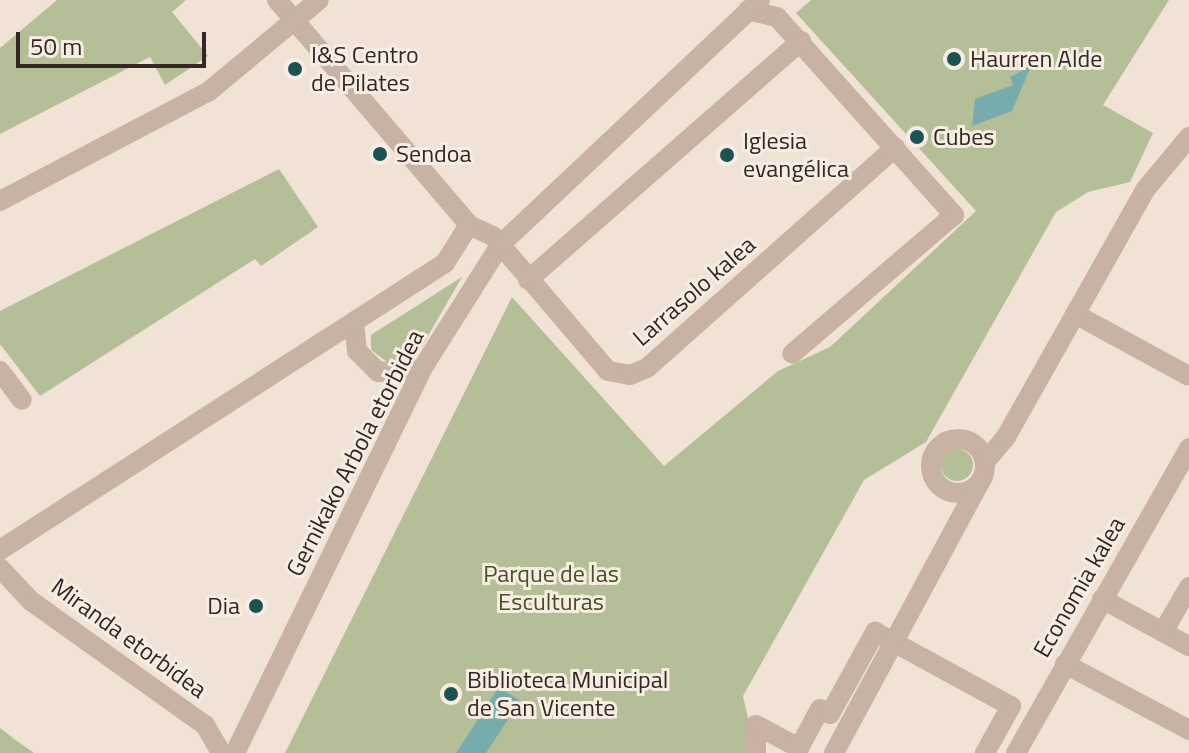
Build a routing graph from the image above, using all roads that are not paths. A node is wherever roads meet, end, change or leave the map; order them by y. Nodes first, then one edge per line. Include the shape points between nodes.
1 (277, 0) edge
2 (319, 0) edge
3 (754, 5) edge
4 (295, 21) junction
5 (801, 41) junction
6 (1189, 137) edge
7 (895, 148) junction
8 (1181, 170) edge
9 (0, 201) edge
10 (469, 225) junction
11 (500, 245) junction
12 (528, 280) junction
13 (1075, 314) junction
14 (354, 323) junction
15 (792, 354) dead end
16 (422, 369) junction
17 (0, 371) edge
18 (1187, 375) dead end
19 (22, 400) dead end
20 (1189, 448) edge
21 (0, 550) edge
22 (0, 568) edge
23 (1189, 587) edge
24 (1102, 599) junction
25 (1163, 632) junction
26 (894, 642) junction
27 (1189, 646) edge
28 (1065, 664) junction
29 (1189, 730) edge
30 (221, 753) edge
31 (235, 753) edge
32 (756, 753) edge
33 (834, 753) edge
34 (985, 753) edge
35 (1016, 753) edge

1 - 4 street, Larrasolo kalea
2 - 4 street
3 - 5 street via 777,17
3 - 11 street, Gernikako Arbola etorbidea
4 - 9 street via 208,92
4 - 10 street, Larrasolo kalea
5 - 7 street
5 - 12 street
6 - 8 street
7 - 12 street, Larrasolo kalea via 630,375 608,371
7 - 15 street via 954,215
8 - 13 street via 1145,190
10 - 11 street, Larrasolo kalea
10 - 14 street via 445,263
11 - 12 street, Larrasolo kalea
11 - 16 street, Gernikako Arbola etorbidea
13 - 18 street
13 - 26 street via 983,471
14 - 16 street via 357,351 378,372
14 - 21 street
16 - 31 street, Gernikako Arbola etorbidea
17 - 19 street
20 - 24 street, Economia kalea
22 - 30 street, Miranda etorbidea via 31,601 205,725
23 - 25 street
24 - 25 street
24 - 28 street, Economia kalea
25 - 27 street
26 - 32 street via 875,632 863,645 830,714 820,709 799,748 750,727
26 - 33 street
26 - 34 street via 1011,706
28 - 29 street
28 - 35 street, Economia kalea

